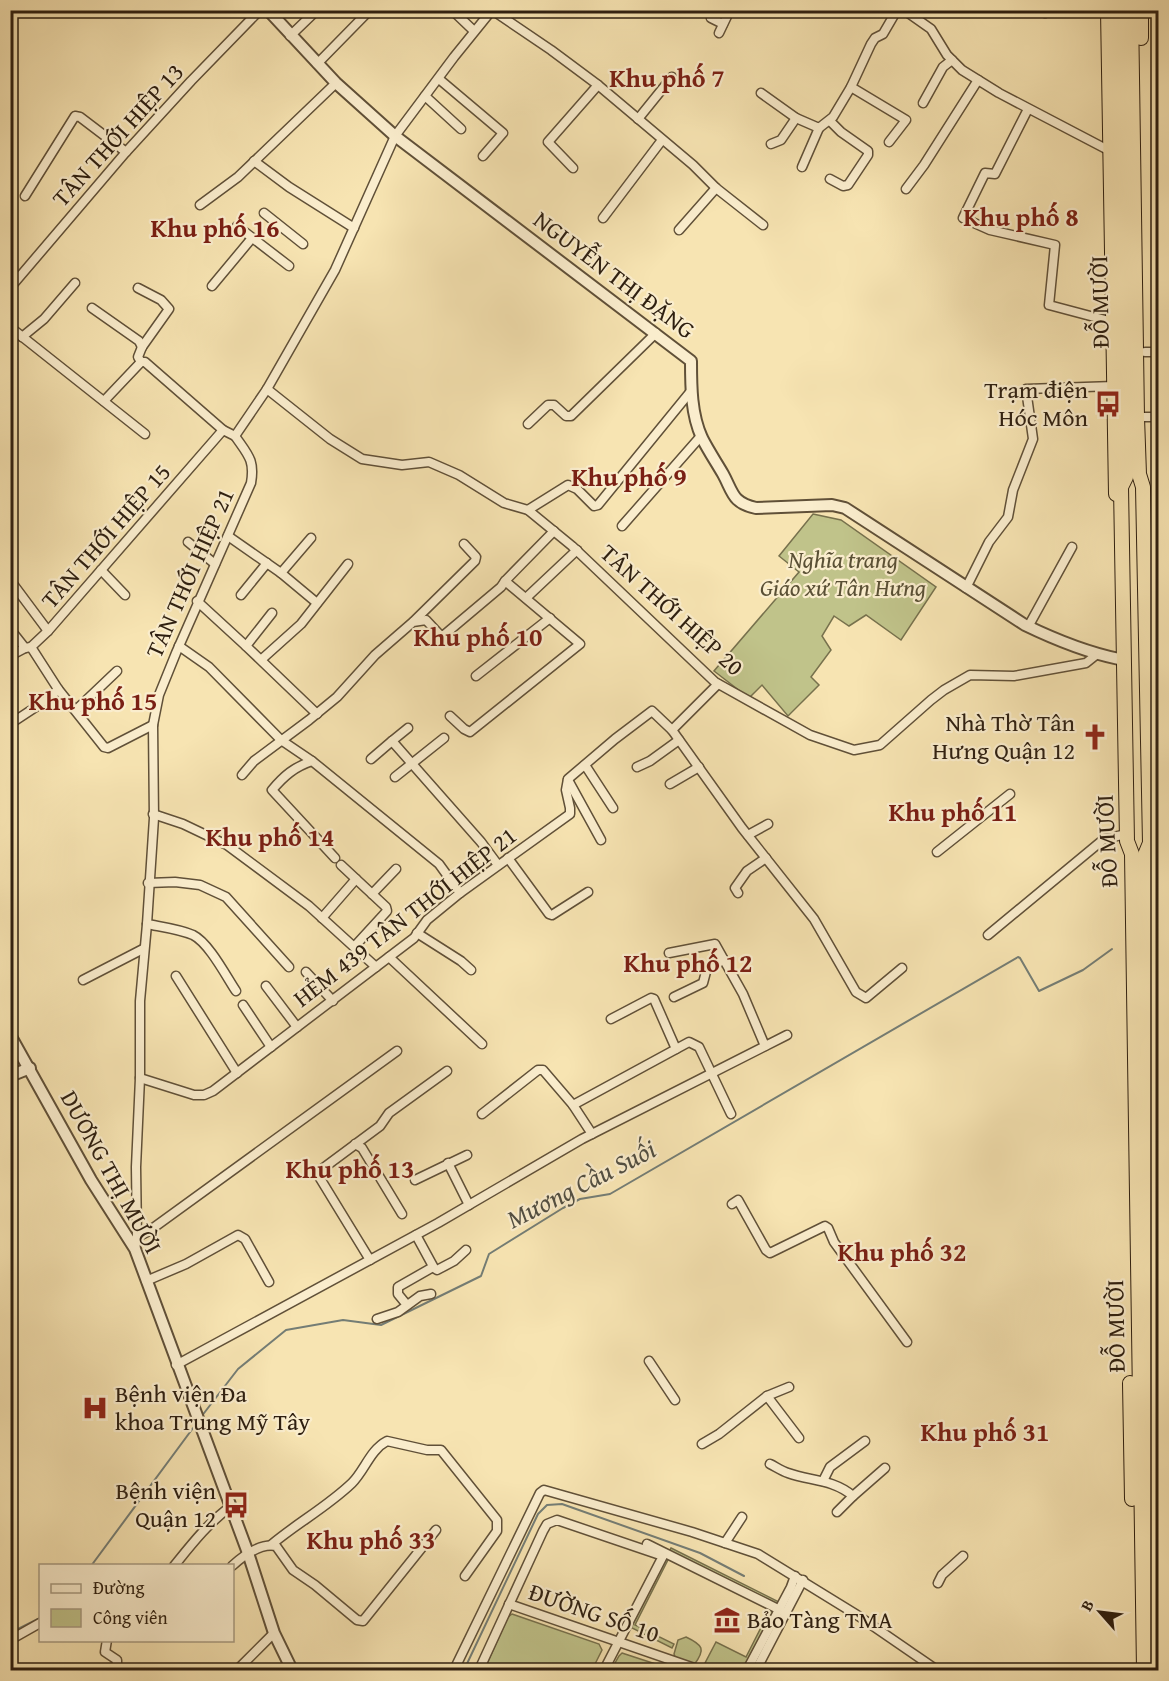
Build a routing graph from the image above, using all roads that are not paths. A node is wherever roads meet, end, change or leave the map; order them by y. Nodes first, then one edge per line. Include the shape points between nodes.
1 (260, 10) edge
2 (268, 10) edge
3 (317, 10) edge
4 (452, 10) edge
5 (492, 10) edge
6 (730, 10) edge
7 (897, 10) edge
8 (904, 10) edge
9 (1108, 10) edge
10 (1118, 10) edge
11 (1131, 10) edge
12 (1141, 10) edge
13 (368, 12) dead end
14 (711, 18) dead end
15 (474, 31) junction
16 (290, 36) junction
17 (10, 48) edge
18 (10, 58) edge
19 (952, 60) junction
20 (318, 64) junction
21 (672, 77) dead end
22 (439, 79) junction
23 (978, 80) junction
24 (336, 83) junction
25 (598, 85) junction
26 (851, 87) junction
27 (761, 93) dead end
28 (425, 96) junction
29 (923, 103) dead end
30 (1028, 109) junction
31 (796, 118) junction
32 (638, 119) junction
33 (830, 121) junction
34 (819, 128) junction
35 (461, 129) dead end
36 (395, 136) junction
37 (662, 140) junction
38 (889, 142) dead end
39 (771, 144) dead end
40 (1114, 151) junction
41 (126, 152) junction
42 (483, 156) dead end
43 (254, 161) junction
44 (802, 167) dead end
45 (573, 168) dead end
46 (830, 179) dead end
47 (716, 188) junction
48 (906, 189) dead end
49 (25, 196) dead end
50 (200, 205) dead end
51 (264, 213) dead end
52 (603, 218) dead end
53 (763, 225) dead end
54 (237, 226) dead end
55 (354, 228) junction
56 (679, 230) dead end
57 (252, 238) junction
58 (303, 244) dead end
59 (289, 266) dead end
60 (75, 283) dead end
61 (212, 286) dead end
62 (10, 288) edge
63 (138, 288) dead end
64 (92, 308) dead end
65 (1113, 322) junction
66 (10, 327) edge
67 (656, 333) junction
68 (22, 337) junction
69 (142, 347) junction
70 (1152, 352) edge
71 (141, 362) junction
72 (1114, 386) junction
73 (267, 389) junction
74 (692, 392) junction
75 (104, 401) junction
76 (1147, 417) edge
77 (528, 424) dead end
78 (223, 430) junction
79 (145, 434) dead end
80 (235, 436) junction
81 (701, 436) junction
82 (528, 510) junction
83 (622, 526) dead end
84 (554, 531) junction
85 (228, 536) junction
86 (311, 538) dead end
87 (188, 543) dead end
88 (464, 544) dead end
89 (1071, 546) dead end
90 (577, 550) junction
91 (267, 563) junction
92 (215, 564) junction
93 (348, 564) dead end
94 (101, 570) junction
95 (281, 573) junction
96 (10, 580) edge
97 (505, 581) junction
98 (966, 588) junction
99 (125, 595) dead end
100 (241, 595) dead end
101 (526, 598) junction
102 (197, 601) junction
103 (317, 603) junction
104 (272, 613) dead end
105 (550, 618) junction
106 (413, 622) junction
107 (1028, 627) junction
108 (10, 629) edge
109 (48, 632) junction
110 (179, 646) junction
111 (246, 646) junction
112 (28, 648) junction
113 (1096, 655) junction
114 (10, 656) edge
115 (261, 659) junction
116 (1122, 659) junction
117 (117, 671) dead end
118 (476, 676) dead end
119 (718, 684) junction
120 (58, 689) junction
121 (76, 710) junction
122 (317, 714) junction
123 (450, 716) dead end
124 (10, 724) edge
125 (153, 725) junction
126 (408, 728) dead end
127 (672, 730) junction
128 (444, 738) dead end
129 (281, 740) junction
130 (680, 740) junction
131 (392, 741) junction
132 (371, 759) dead end
133 (312, 761) junction
134 (412, 763) junction
135 (585, 765) junction
136 (637, 766) dead end
137 (699, 767) junction
138 (243, 775) dead end
139 (395, 777) dead end
140 (568, 780) junction
141 (670, 784) dead end
142 (1010, 794) dead end
143 (613, 808) dead end
144 (153, 814) junction
145 (768, 824) dead end
146 (748, 835) junction
147 (1122, 835) junction
148 (601, 840) dead end
149 (937, 852) dead end
150 (508, 858) junction
151 (766, 858) junction
152 (498, 865) junction
153 (396, 869) dead end
154 (356, 879) junction
155 (148, 883) junction
156 (588, 892) dead end
157 (460, 893) junction
158 (738, 893) dead end
159 (372, 894) junction
160 (322, 918) junction
161 (147, 924) junction
162 (417, 933) junction
163 (988, 935) dead end
164 (354, 947) junction
165 (143, 949) junction
166 (669, 953) dead end
167 (389, 957) junction
168 (724, 960) junction
169 (288, 967) dead end
170 (376, 967) junction
171 (902, 968) dead end
172 (471, 970) dead end
173 (306, 972) dead end
174 (176, 976) dead end
175 (82, 980) dead end
176 (266, 986) dead end
177 (236, 991) dead end
178 (674, 997) dead end
179 (333, 1000) junction
180 (243, 1005) dead end
181 (611, 1019) dead end
182 (297, 1027) junction
183 (10, 1035) edge
184 (787, 1035) dead end
185 (482, 1044) dead end
186 (765, 1046) junction
187 (271, 1047) junction
188 (676, 1049) junction
189 (396, 1051) dead end
190 (30, 1068) junction
191 (447, 1071) dead end
192 (237, 1073) junction
193 (712, 1073) junction
194 (10, 1076) edge
195 (140, 1078) junction
196 (573, 1105) junction
197 (482, 1114) dead end
198 (731, 1114) dead end
199 (592, 1134) junction
200 (355, 1144) junction
201 (467, 1155) dead end
202 (448, 1163) junction
203 (415, 1180) dead end
204 (732, 1204) dead end
205 (469, 1205) junction
206 (402, 1214) dead end
207 (1154, 1215) edge
208 (1158, 1228) edge
209 (416, 1235) junction
210 (137, 1237) junction
211 (135, 1249) junction
212 (466, 1250) dead end
213 (370, 1260) junction
214 (433, 1267) junction
215 (146, 1281) junction
216 (269, 1282) dead end
217 (431, 1294) dead end
218 (407, 1305) junction
219 (376, 1319) dead end
220 (907, 1342) dead end
221 (649, 1360) dead end
222 (176, 1365) junction
223 (789, 1386) dead end
224 (767, 1396) junction
225 (675, 1400) dead end
226 (799, 1438) dead end
227 (865, 1442) dead end
228 (702, 1444) dead end
229 (770, 1464) dead end
230 (885, 1468) dead end
231 (823, 1481) junction
232 (853, 1496) junction
233 (230, 1507) junction
234 (837, 1512) dead end
235 (742, 1517) dead end
236 (436, 1530) dead end
237 (725, 1543) junction
238 (647, 1544) dead end
239 (271, 1545) junction
240 (248, 1554) junction
241 (963, 1556) dead end
242 (176, 1564) edge
243 (234, 1564) edge
244 (465, 1576) dead end
245 (799, 1578) junction
246 (938, 1582) dead end
247 (509, 1604) junction
248 (782, 1611) junction
249 (39, 1624) edge
250 (274, 1633) junction
251 (10, 1640) edge
252 (107, 1642) edge
253 (618, 1642) junction
254 (111, 1671) edge
255 (237, 1671) edge
256 (292, 1671) edge
257 (454, 1671) edge
258 (478, 1671) edge
259 (604, 1671) edge
260 (700, 1671) edge
261 (747, 1671) edge
262 (756, 1671) edge
263 (937, 1671) edge
264 (1135, 1671) edge
265 (1144, 1671) edge
266 (1156, 1671) edge

1 - 41 street, TÂN THỚI HIỆP 13
2 - 16 street, NGUYỄN THỊ ĐẶNG
3 - 16 street
4 - 15 street
5 - 15 street
5 - 25 street
6 - 14 street via 721,28
7 - 26 street via 883,34 874,38
8 - 19 street via 931,29
9 - 40 highway, ĐỖ MƯỜI
10 - 40 highway, ĐỖ MƯỜI
11 - 76 highway, ĐỖ MƯỜI
12 - 70 highway, ĐỖ MƯỜI
13 - 20 street
15 - 22 street
16 - 20 street, NGUYỄN THỊ ĐẶNG
17 - 18 street
19 - 23 street
19 - 29 street via 943,67
20 - 24 street, NGUYỄN THỊ ĐẶNG
21 - 32 street
22 - 28 street
22 - 42 street via 503,134
23 - 30 street
23 - 48 street
24 - 36 street, NGUYỄN THỊ ĐẶNG
24 - 43 street
25 - 32 street
25 - 45 street via 548,142
26 - 33 street
26 - 38 street via 906,120
27 - 31 street
28 - 35 street
28 - 36 street
30 - 40 street
30 - 65 street via 994,174 985,173 963,218 990,230 1055,245 1049,305
31 - 34 street
31 - 39 street via 781,140
32 - 37 street
33 - 34 street
33 - 46 street via 868,151 848,185
34 - 44 street
36 - 55 street
36 - 67 street, NGUYỄN THỊ ĐẶNG
37 - 47 street
37 - 52 street
40 - 65 highway, ĐỖ MƯỜI
40 - 116 highway, ĐỖ MƯỜI via 1126,477 1121,487
41 - 49 street via 75,116
41 - 62 street, TÂN THỚI HIỆP 13
43 - 50 street
43 - 55 street
47 - 53 street
47 - 56 street
51 - 58 street
54 - 57 street
55 - 73 street
57 - 59 street
57 - 61 street
60 - 68 street via 44,319
63 - 69 street via 169,309
64 - 69 street via 139,340
65 - 72 highway, ĐỖ MƯỜI
66 - 68 street
67 - 74 street, NGUYỄN THỊ ĐẶNG via 691,361
67 - 77 street via 571,416 548,405
68 - 75 street
69 - 71 street via 138,357
70 - 76 highway, ĐỖ MƯỜI
71 - 75 street
71 - 78 street
72 - 98 street via 1026,389 1033,439 1013,490 1008,517 989,542
72 - 116 highway, ĐỖ MƯỜI
73 - 80 street
73 - 82 street, TÂN THỚI HIỆP 20 via 330,439 363,459 402,465 429,462 504,503
74 - 81 street, NGUYỄN THỊ ĐẶNG
74 - 82 street via 598,505 594,506 568,485
75 - 79 street
76 - 207 highway, ĐỖ MƯỜI via 1139,474 1143,488 1148,657 1150,843 1145,855
78 - 80 street
78 - 94 street, TÂN THỚI HIỆP 15
80 - 85 street, TÂN THỚI HIỆP 21 via 254,469
81 - 83 street
81 - 98 street, NGUYỄN THỊ ĐẶNG via 734,498 744,506 845,508
82 - 84 street, TÂN THỚI HIỆP 20
84 - 90 street, TÂN THỚI HIỆP 20
84 - 97 street
85 - 91 street
85 - 92 street, TÂN THỚI HIỆP 21
86 - 95 street
87 - 92 street
88 - 106 street via 476,557 475,561
89 - 107 street
90 - 101 street
90 - 119 street, TÂN THỚI HIỆP 20
91 - 95 street
91 - 100 street
92 - 102 street, TÂN THỚI HIỆP 21
93 - 103 street
94 - 99 street
94 - 109 street, TÂN THỚI HIỆP 15
95 - 103 street
96 - 109 street
97 - 101 street
97 - 106 street via 444,635 426,620
98 - 107 street, NGUYỄN THỊ ĐẶNG
101 - 105 street
102 - 110 street, TÂN THỚI HIỆP 21
102 - 111 street
103 - 115 street via 301,624
104 - 111 street
105 - 118 street
105 - 123 street via 580,644 470,732
106 - 122 street
107 - 113 street, NGUYỄN THỊ ĐẶNG
108 - 112 street
109 - 112 street, TÂN THỚI HIỆP 15
110 - 125 street, TÂN THỚI HIỆP 21 via 159,695
110 - 129 street via 209,667
111 - 115 street
112 - 114 street, TÂN THỚI HIỆP 15
112 - 120 street
113 - 116 street, NGUYỄN THỊ ĐẶNG
113 - 119 street, TÂN THỚI HIỆP 20 via 1086,663 1014,676 970,675 931,700 880,745 854,750 810,735
115 - 122 street
116 - 147 highway, ĐỖ MƯỜI
116 - 265 highway, ĐỖ MƯỜI via 1127,841 1132,854
117 - 121 street
119 - 127 street
120 - 121 street
120 - 124 street
121 - 125 street via 108,748
122 - 129 street
125 - 144 street, TÂN THỚI HIỆP 21
126 - 131 street
127 - 130 street
127 - 135 street via 652,711
128 - 134 street
129 - 133 street
129 - 138 street
130 - 136 street
130 - 137 street
131 - 132 street
131 - 134 street
133 - 154 street via 286,774 272,790
133 - 157 street via 439,864
134 - 139 street
134 - 152 street
135 - 140 street
135 - 143 street
137 - 141 street
137 - 146 street
140 - 148 street
140 - 150 street, HẺM 439 TÂN THỚI HIỆP 21 via 570,814
142 - 149 street
144 - 155 street, TÂN THỚI HIỆP 21
144 - 160 street via 227,845
145 - 146 street
146 - 151 street
147 - 163 street via 1104,839
147 - 264 highway, ĐỖ MƯỜI
150 - 152 street, HẺM 439 TÂN THỚI HIỆP 21
150 - 156 street via 549,914
151 - 158 street via 747,871 735,888
151 - 171 street via 814,918 856,992 866,998
152 - 157 street, HẺM 439 TÂN THỚI HIỆP 21
153 - 159 street
154 - 159 street
154 - 160 street
155 - 161 street, TÂN THỚI HIỆP 21
155 - 169 street via 200,885 226,897
157 - 162 street, HẺM 439 TÂN THỚI HIỆP 21
159 - 164 street via 387,911
160 - 164 street
161 - 165 street, TÂN THỚI HIỆP 21
161 - 177 street via 195,936
162 - 167 street, HẺM 439 TÂN THỚI HIỆP 21
162 - 172 street
164 - 170 street
165 - 175 street
165 - 195 street, TÂN THỚI HIỆP 21
166 - 168 street via 716,944
167 - 170 street, HẺM 439 TÂN THỚI HIỆP 21
167 - 185 street
168 - 178 street via 708,968 703,983
168 - 186 street
170 - 179 street, HẺM 439 TÂN THỚI HIỆP 21
173 - 179 street
174 - 192 street
176 - 182 street
179 - 182 street, HẺM 439 TÂN THỚI HIỆP 21
180 - 187 street
181 - 188 street via 654,999
182 - 187 street, HẺM 439 TÂN THỚI HIỆP 21
183 - 190 street, DƯƠNG THỊ MƯỜI
184 - 186 street
186 - 193 street
187 - 192 street, HẺM 439 TÂN THỚI HIỆP 21
188 - 193 street via 688,1042 699,1047
188 - 196 street
189 - 210 street
190 - 194 street
190 - 211 street, DƯƠNG THỊ MƯỜI via 91,1180
191 - 200 street via 389,1113 380,1126
192 - 195 street, HẺM 439 TÂN THỚI HIỆP 21 via 204,1095
193 - 198 street
193 - 199 street
195 - 210 street, TÂN THỚI HIỆP 21
196 - 197 street via 543,1070 538,1070
196 - 199 street
199 - 205 street
200 - 206 street via 362,1148
200 - 213 street via 318,1175
201 - 202 street
202 - 203 street
202 - 205 street
204 - 220 street via 738,1200 770,1254 825,1226 828,1228 834,1242
205 - 209 street
207 - 208 highway, ĐỖ MƯỜI
207 - 266 highway, ĐỖ MƯỜI
209 - 213 street
209 - 214 street
210 - 211 street, TÂN THỚI HIỆP 21
211 - 215 street, DƯƠNG THỊ MƯỜI
212 - 214 street via 437,1270
213 - 222 street
214 - 218 street via 398,1287 398,1294
215 - 216 street via 240,1235
215 - 222 street, DƯƠNG THỊ MƯỜI
217 - 218 street
218 - 219 street
221 - 225 street
222 - 233 street, DƯƠNG THỊ MƯỜI
223 - 224 street
224 - 226 street
224 - 228 street
227 - 231 street via 830,1467
229 - 231 street
230 - 232 street
231 - 232 street
232 - 234 street
233 - 240 street, DƯƠNG THỊ MƯỜI
233 - 242 street via 199,1535
235 - 237 street
236 - 239 street via 363,1621 293,1570 276,1546
237 - 245 street via 758,1554
237 - 257 street via 543,1490
238 - 248 street
239 - 240 street
239 - 244 street via 353,1482 379,1445 387,1441 441,1450 497,1520 497,1532
240 - 243 street
240 - 250 street, DƯƠNG THỊ MƯỜI
241 - 246 street
245 - 248 street
245 - 263 street
247 - 253 street, ĐƯỜNG SỐ 10
247 - 253 street via 543,1531 554,1520 663,1557
247 - 258 street
248 - 261 street
248 - 262 street
249 - 251 street
250 - 255 street
250 - 256 street, DƯƠNG THỊ MƯỜI
252 - 254 street via 105,1652 117,1660
253 - 259 street
253 - 260 street, ĐƯỜNG SỐ 10

